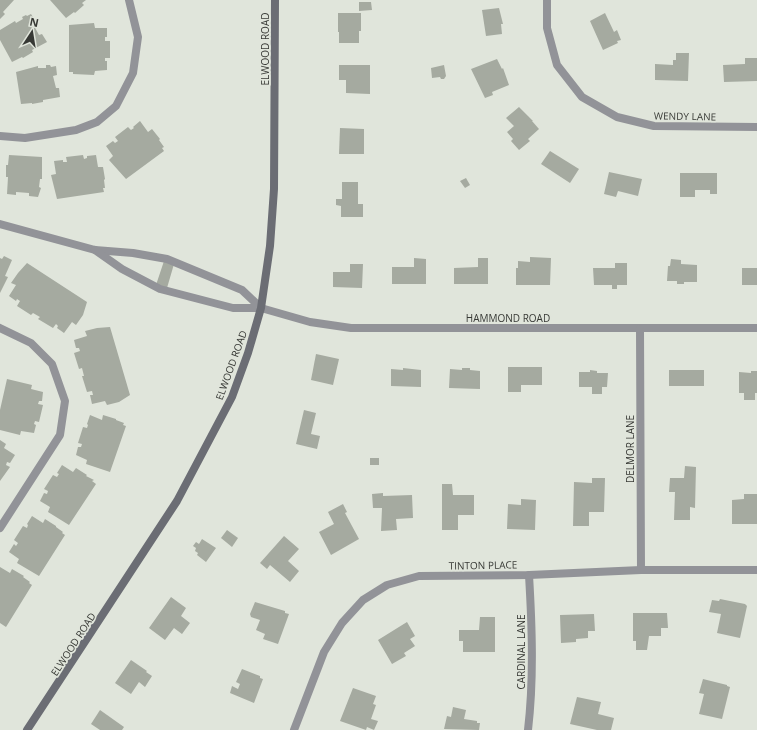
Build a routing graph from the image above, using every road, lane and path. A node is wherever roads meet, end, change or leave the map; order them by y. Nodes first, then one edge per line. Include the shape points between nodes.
1 (129, 0) edge
2 (275, 0) edge
3 (547, 0) edge
4 (757, 127) edge
5 (0, 136) edge
6 (0, 224) edge
7 (95, 250) junction
8 (261, 308) junction
9 (0, 328) edge
10 (640, 328) junction
11 (757, 328) edge
12 (0, 528) edge
13 (641, 570) junction
14 (757, 570) edge
15 (529, 575) junction
16 (27, 730) edge
17 (294, 730) edge
18 (528, 730) edge

1 - 5 street via 138,37 133,73 116,106 98,122 76,130 25,138
2 - 8 main road, ELWOOD ROAD via 274,189 270,246
3 - 4 street, WENDY LANE via 547,28 557,64 582,97 617,117 654,126
6 - 7 street
7 - 8 street via 122,269 160,290 233,308
7 - 8 street via 167,259 242,290
8 - 10 street, HAMMOND ROAD via 310,322 351,328
8 - 16 main road, ELWOOD ROAD via 232,397 177,501
9 - 12 street via 31,343 52,364 65,401 60,435
10 - 11 street, HAMMOND ROAD
10 - 13 street, DELMOR LANE
13 - 14 street, TINTON PLACE
13 - 15 street, TINTON PLACE
15 - 17 street, TINTON PLACE via 419,576 387,585 363,600 342,623 324,652
15 - 18 street, CARDINAL LANE via 532,627 531,705

